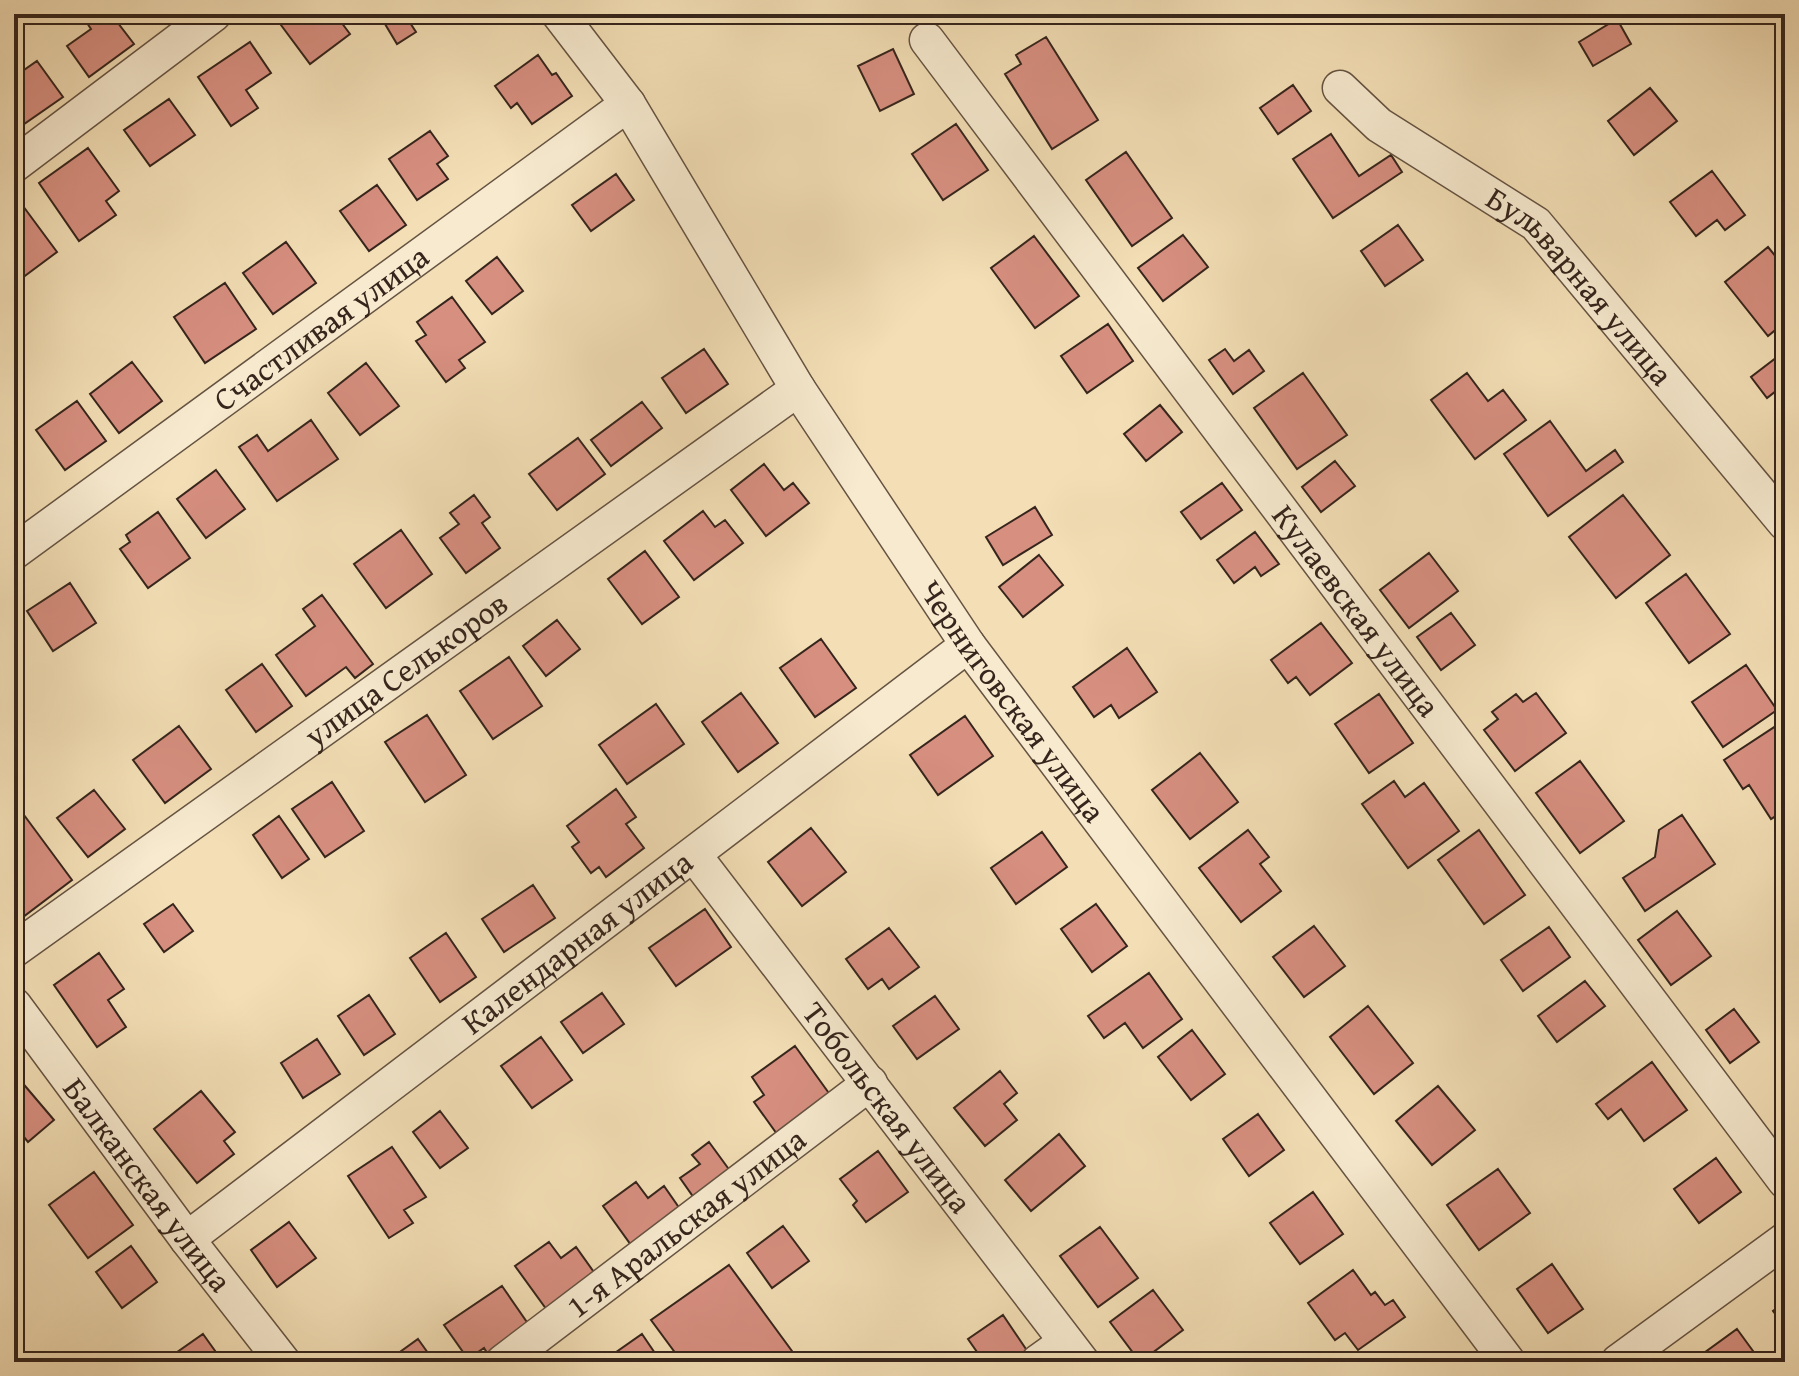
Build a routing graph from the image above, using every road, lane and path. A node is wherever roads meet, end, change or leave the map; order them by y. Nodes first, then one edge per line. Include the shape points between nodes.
1 (214, 14) edge
2 (559, 14) edge
3 (927, 40) dead end
4 (1340, 88) dead end
5 (628, 104) junction
6 (14, 165) edge
7 (798, 389) junction
8 (1785, 523) edge
9 (14, 552) edge
10 (968, 645) junction
11 (694, 855) junction
12 (14, 950) edge
13 (14, 1005) edge
14 (870, 1083) junction
15 (1785, 1181) edge
16 (187, 1239) junction
17 (1785, 1240) edge
18 (1074, 1352) edge
19 (283, 1362) edge
20 (503, 1362) edge
21 (1038, 1362) edge
22 (1508, 1362) edge
23 (1618, 1362) edge

1 - 6 street
2 - 5 street, Черниговская улица
3 - 15 street, Кулаевская улица
4 - 8 street, Бульварная улица via 1379,125 1536,224
5 - 7 street, Черниговская улица
5 - 9 street, Счастливая улица
7 - 10 street, Черниговская улица
7 - 12 street, улица Селькоров
10 - 11 street, Календарная улица
10 - 22 street, Черниговская улица
11 - 14 street, Тобольская улица
11 - 16 street, Календарная улица
13 - 16 street, Балканская улица
14 - 18 street, Тобольская улица
14 - 20 street, 1-я Аральская улица
16 - 19 street, Балканская улица
17 - 23 street
18 - 21 street

